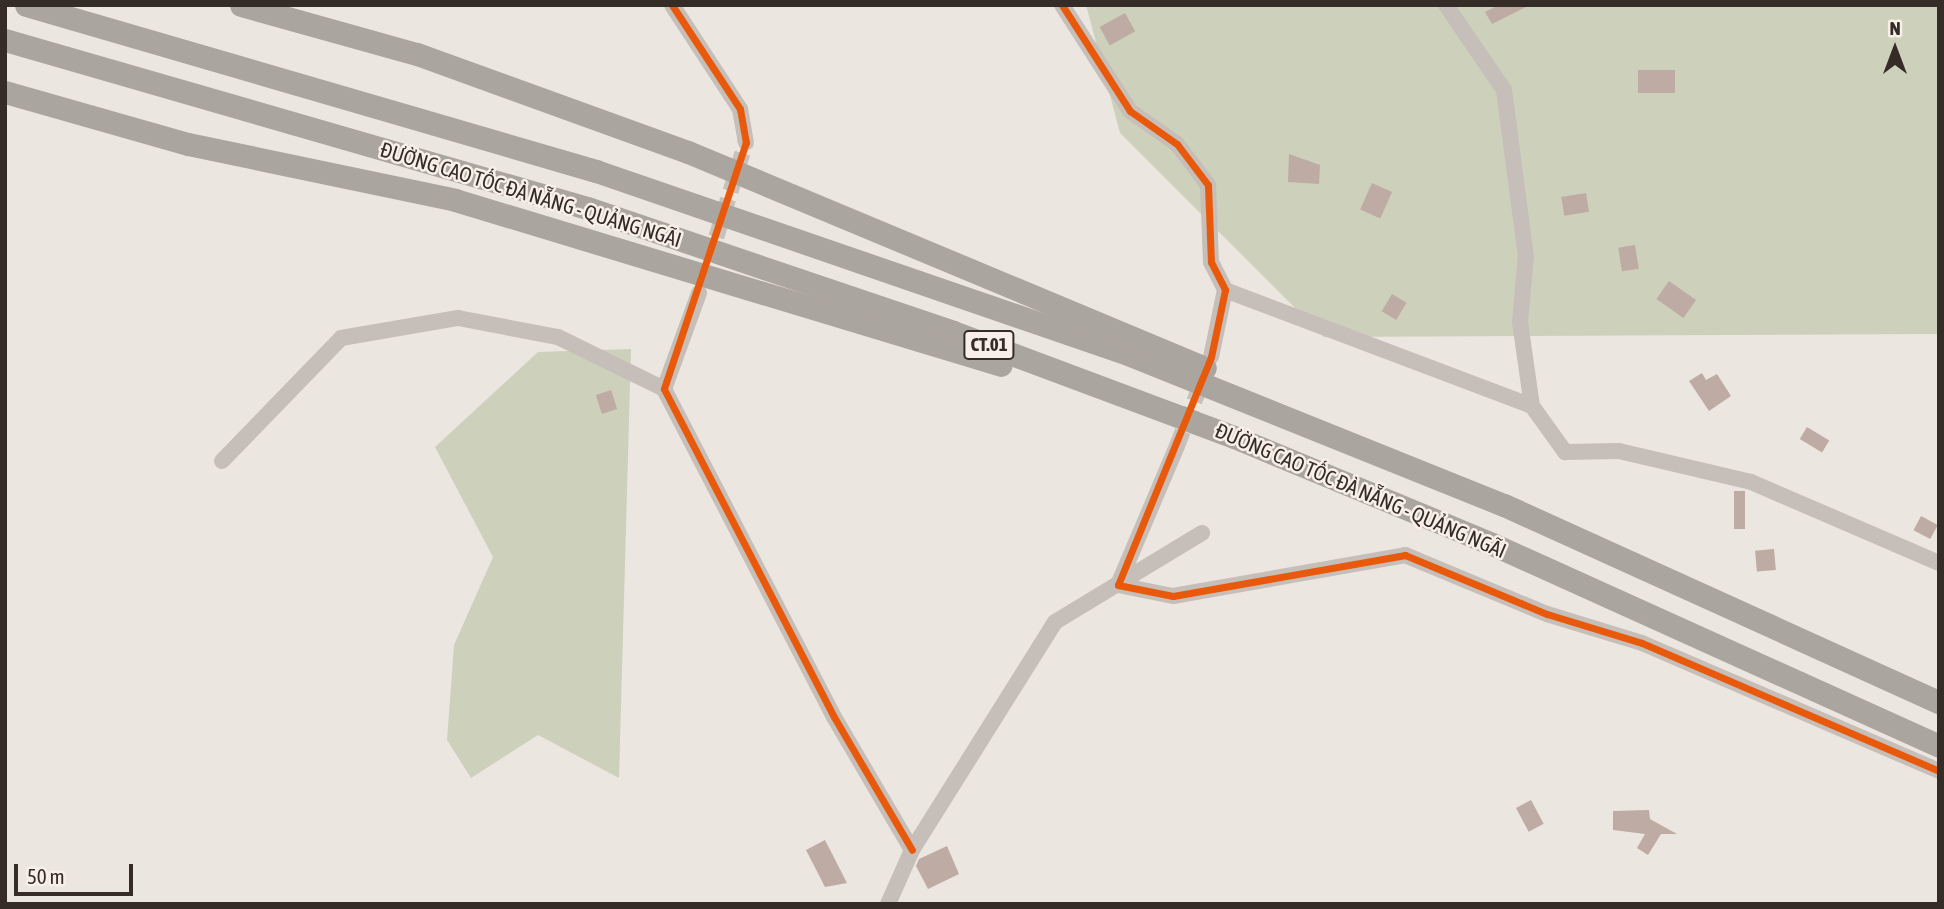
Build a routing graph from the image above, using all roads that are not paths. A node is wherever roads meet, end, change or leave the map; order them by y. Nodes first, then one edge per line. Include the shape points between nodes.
1 (26, 5) edge
2 (241, 5) edge
3 (672, 5) edge
4 (1062, 5) edge
5 (1446, 5) edge
6 (5, 40) edge
7 (5, 92) edge
8 (746, 142) tunnel mouth
9 (1225, 290) junction
10 (699, 293) tunnel mouth
11 (1211, 357) tunnel mouth
12 (664, 389) junction
13 (1532, 406) junction
14 (1234, 437) junction
15 (1177, 446) tunnel mouth
16 (222, 461) dead end
17 (1504, 505) junction
18 (1202, 533) dead end
19 (1939, 564) edge
20 (1118, 585) junction
21 (1939, 702) edge
22 (1939, 746) edge
23 (1939, 771) edge
24 (912, 849) junction
25 (888, 904) edge

1 - 17 highway, ĐƯỜNG CAO TỐC ĐÀ NẴNG - QUẢNG NGÃI / CT.01 via 596,171 810,241 1128,354
2 - 17 highway via 417,54 688,152 1242,384
3 - 8 street via 740,109
4 - 9 street via 1130,111 1178,144 1208,185 1211,262
5 - 13 street via 1504,90 1526,256 1520,322
6 - 14 highway, ĐƯỜNG CAO TỐC ĐÀ NẴNG - QUẢNG NGÃI / CT.01 via 587,208 799,277
7 - 14 highway via 188,144 455,200
9 - 11 street
9 - 13 street
10 - 12 street
12 - 16 street via 558,337 445,320 341,338
12 - 24 street via 834,717
13 - 19 street via 1565,452 1619,451 1751,482
14 - 22 highway, ĐƯỜNG CAO TỐC ĐÀ NẴNG - QUẢNG NGÃI / CT.01 via 1492,544
15 - 20 street
17 - 21 highway, ĐƯỜNG CAO TỐC ĐÀ NẴNG - QUẢNG NGÃI / CT.01
18 - 20 street
20 - 23 street via 1173,596 1405,555 1547,614 1642,643
20 - 24 street via 1055,622 1031,651
24 - 25 street

